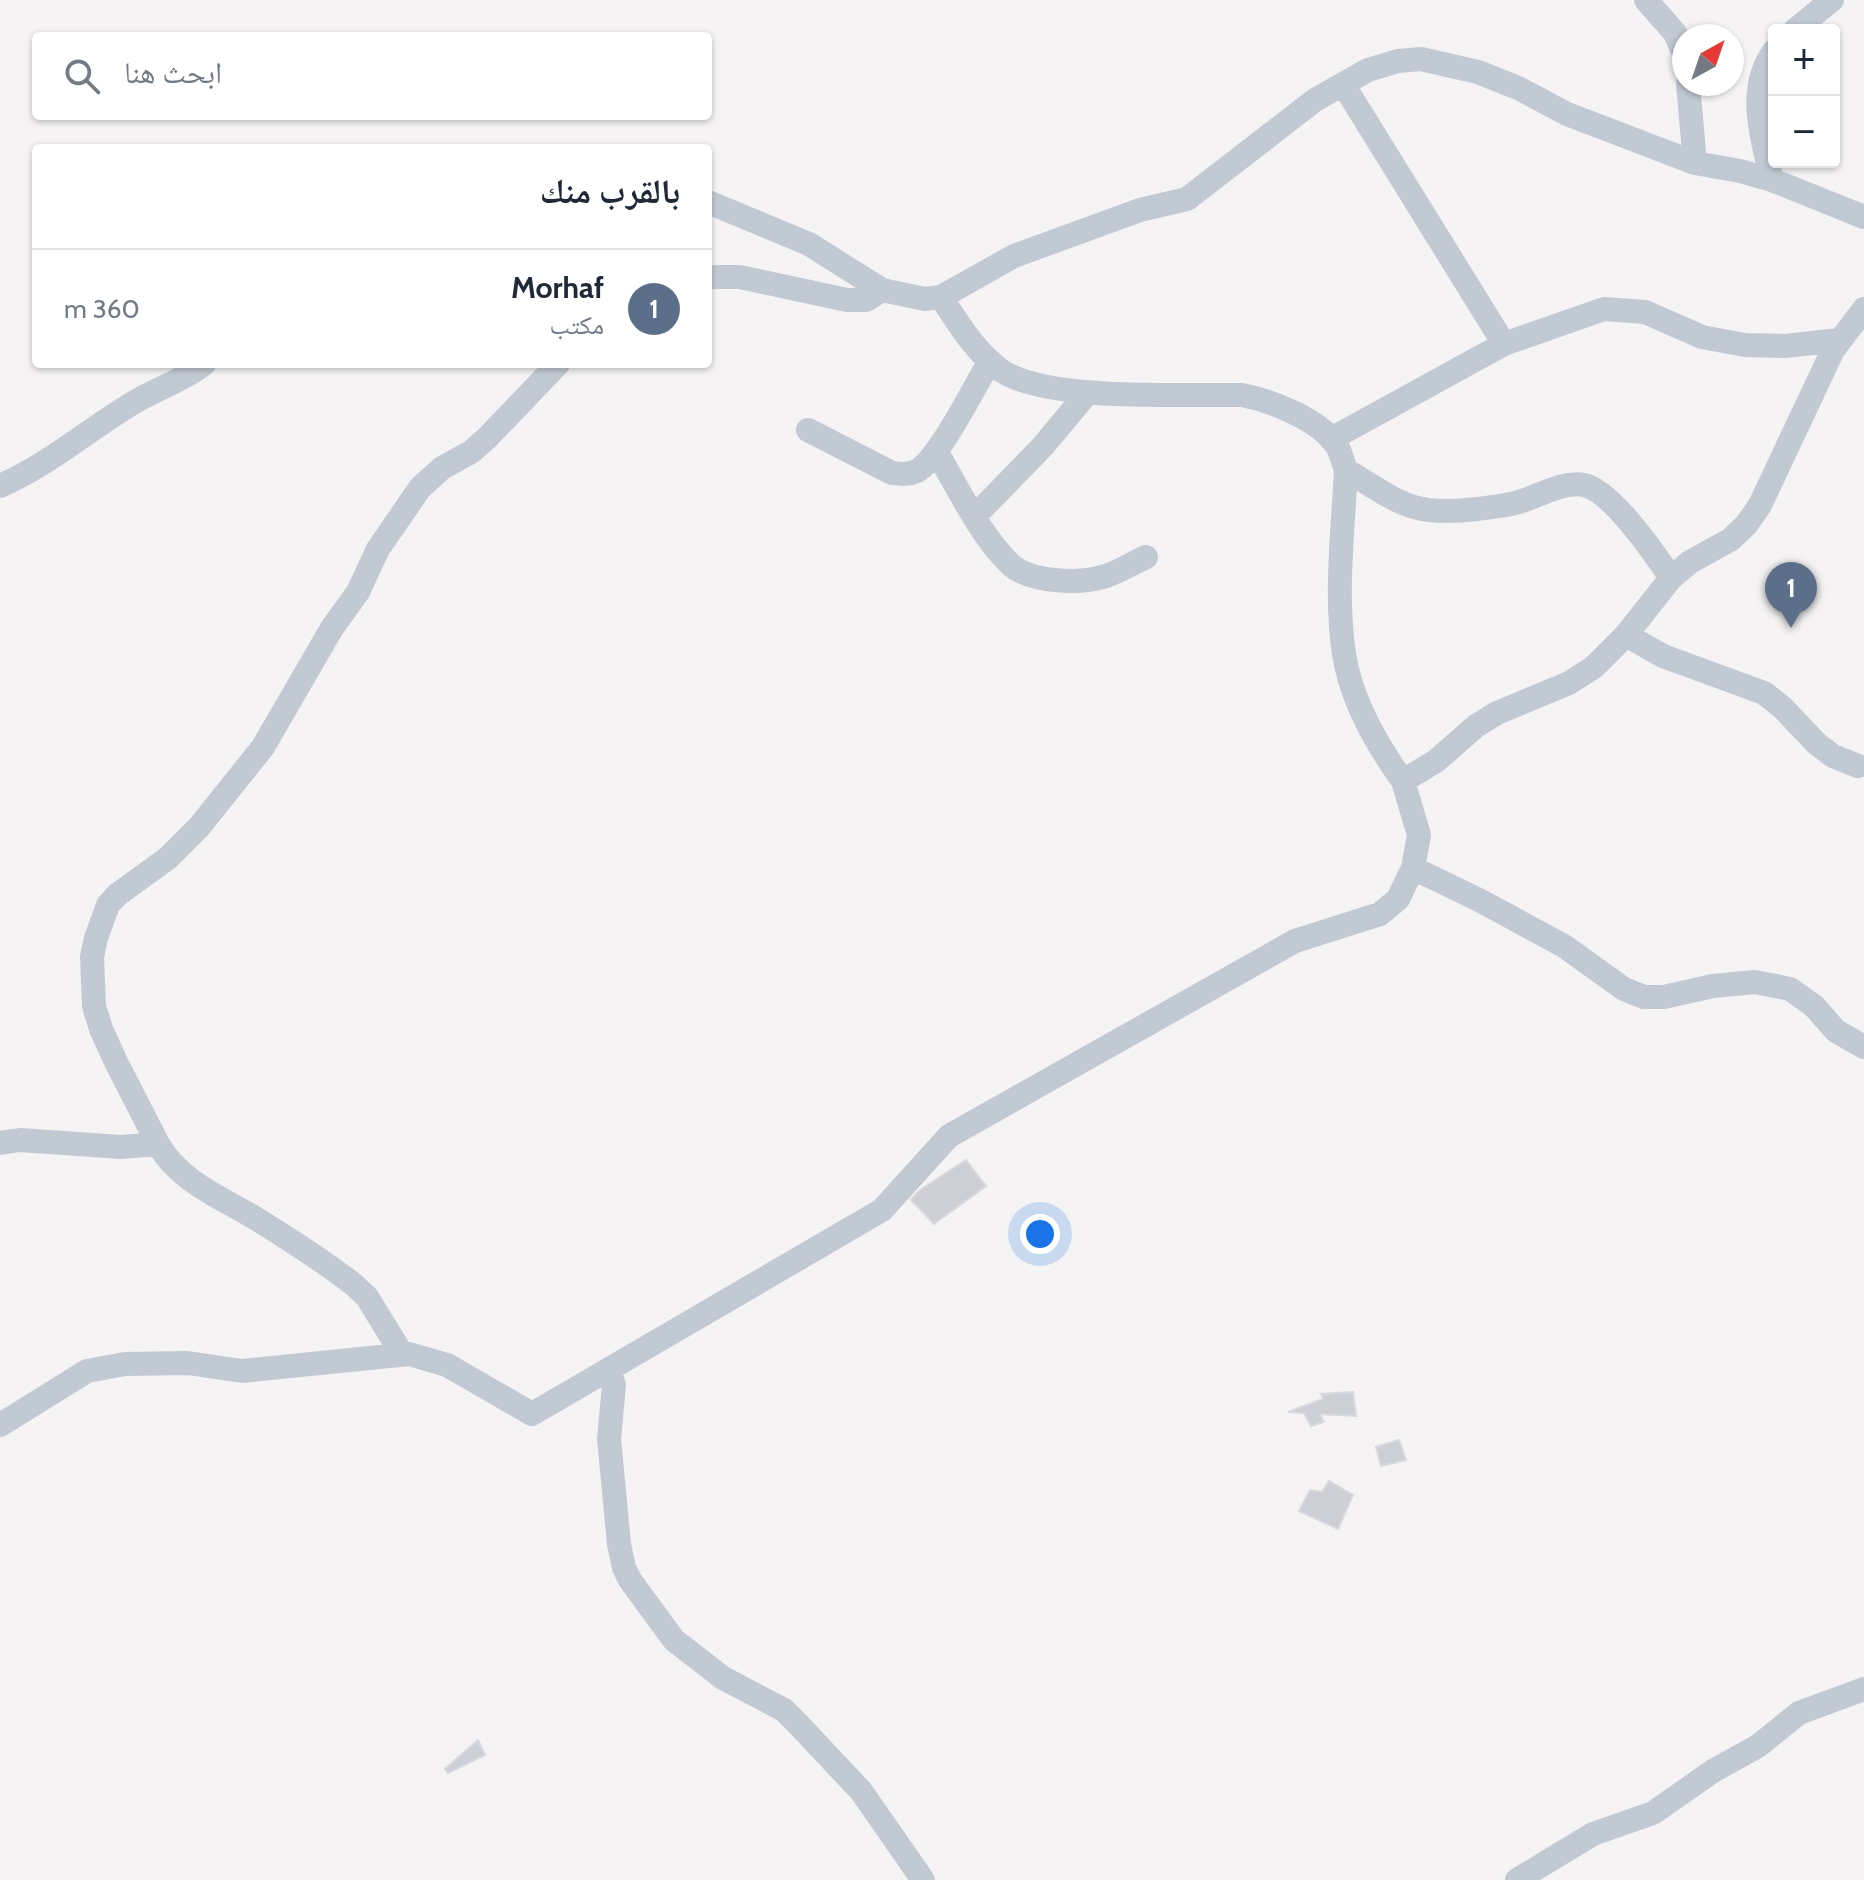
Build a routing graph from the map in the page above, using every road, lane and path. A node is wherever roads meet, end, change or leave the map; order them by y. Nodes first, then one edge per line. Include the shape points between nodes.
1 (1646, 0) edge
2 (1832, 0) edge
3 (1802, 24) edge
4 (1672, 30) edge
5 (1768, 63) edge
6 (1343, 84) junction
7 (1689, 96) edge
8 (1695, 163) junction
9 (1772, 180) junction
10 (712, 204) edge
11 (1864, 217) edge
12 (712, 277) edge
13 (882, 290) junction
14 (941, 297) junction
15 (1864, 309) edge
16 (1839, 340) junction
17 (1504, 344) junction
18 (990, 361) junction
19 (198, 368) edge
20 (554, 368) edge
21 (1088, 392) junction
22 (808, 430) dead end
23 (1331, 439) junction
24 (936, 451) junction
25 (1346, 470) junction
26 (0, 486) edge
27 (975, 516) junction
28 (1146, 557) dead end
29 (1671, 578) junction
30 (1626, 635) junction
31 (1858, 766) dead end
32 (1403, 781) junction
33 (1413, 868) junction
34 (1864, 1047) edge
35 (0, 1143) edge
36 (158, 1144) junction
37 (402, 1354) junction
38 (609, 1369) junction
39 (0, 1425) edge
40 (1864, 1689) edge
41 (923, 1880) edge
42 (1517, 1880) edge

1 - 4 street
2 - 3 street
5 - 9 street via 1760,80 1758,120
6 - 8 street via 1398,61 1448,64
6 - 14 street via 1287,120 1187,199 1140,210 1014,256
6 - 17 street
7 - 8 street
8 - 9 street
9 - 11 street
10 - 13 street via 809,244
12 - 13 street via 740,277 847,300 866,300
13 - 14 street
14 - 18 street
15 - 16 street
16 - 17 street via 1745,345 1702,337 1645,312 1604,309
16 - 29 street via 1746,525
17 - 23 street
18 - 21 street via 1034,385
18 - 24 street
19 - 26 street
20 - 36 street via 487,438 420,488 378,549 358,592 263,747 199,827 108,905 92,957 94,1006
21 - 23 street via 1242,395 1265,400
21 - 27 street
22 - 24 street via 892,473 919,470
23 - 25 street
24 - 27 street
25 - 29 street via 1404,505 1441,513 1515,503 1570,484 1586,485 1603,494
25 - 32 street via 1341,614 1345,657 1380,749
27 - 28 street via 1013,567 1032,576 1068,582 1106,576
29 - 30 street
30 - 31 street via 1663,656 1764,693 1816,743
30 - 32 street via 1594,667 1497,713
32 - 33 street via 1419,835
33 - 34 street via 1564,946 1624,989 1644,997 1755,982 1790,989 1836,1031
33 - 38 street via 1398,899 1380,914 1295,941 949,1136 882,1210
35 - 36 street
36 - 37 street via 198,1185 353,1284 367,1297
37 - 38 street via 447,1365 532,1414
37 - 39 street via 242,1371 188,1363 125,1364 87,1371
38 - 41 street via 614,1385 609,1439 619,1544 630,1580 674,1640 723,1678 784,1710 797,1723 861,1791
40 - 42 street via 1799,1713 1758,1746 1653,1813 1593,1834

